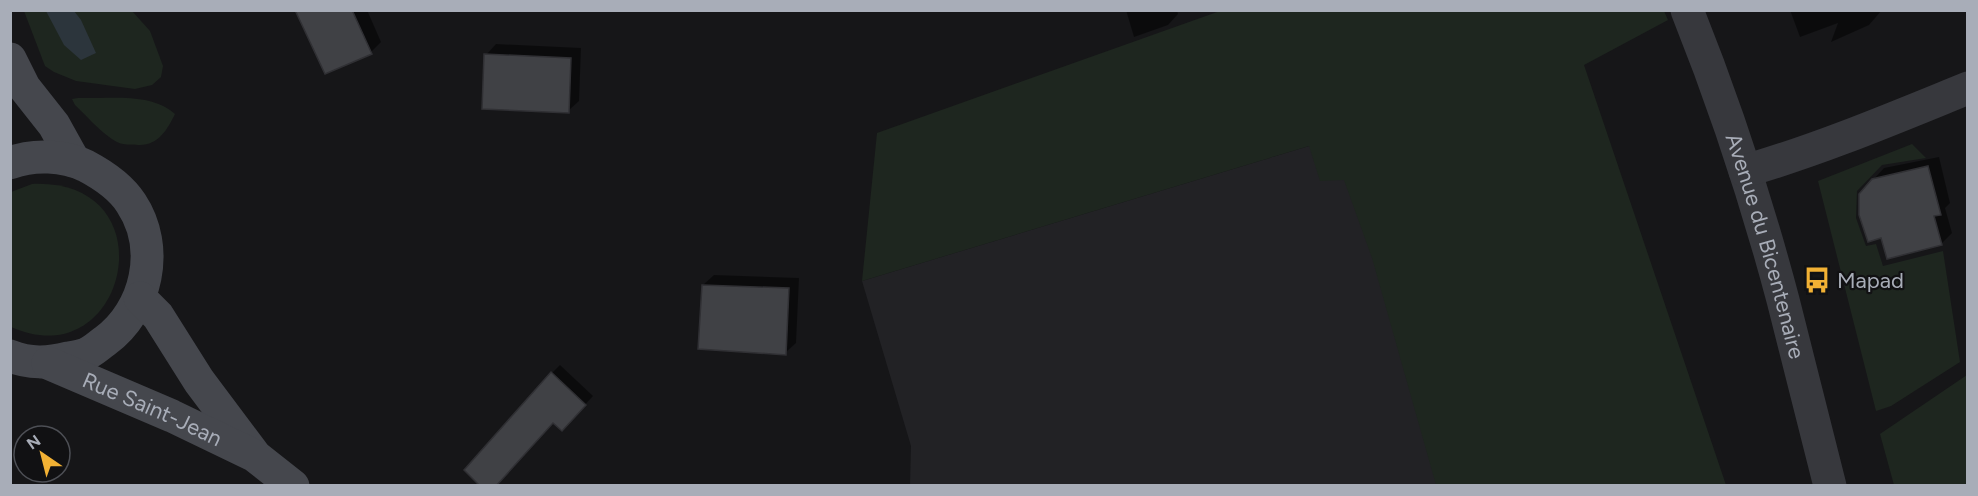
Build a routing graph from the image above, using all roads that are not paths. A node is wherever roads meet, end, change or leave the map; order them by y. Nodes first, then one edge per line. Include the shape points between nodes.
1 (1687, 10) edge
2 (10, 59) edge
3 (1968, 88) edge
4 (74, 161) junction
5 (10, 164) edge
6 (1745, 171) junction
7 (140, 298) junction
8 (10, 356) edge
9 (48, 363) junction
10 (255, 456) junction
11 (292, 486) edge
12 (1830, 486) edge

1 - 6 street, Avenue du Bicentenaire
2 - 4 street via 24,87 54,125
3 - 6 street via 1848,137
4 - 5 street via 46,157
4 - 7 street via 106,177 131,203 144,233 148,266
6 - 12 street, Avenue du Bicentenaire via 1783,299
7 - 9 street via 119,331 87,354
7 - 10 street, Rue Saint-Jean via 158,316 198,381
8 - 9 street
9 - 10 street, Rue Saint-Jean
10 - 11 street, Rue Saint-Jean

